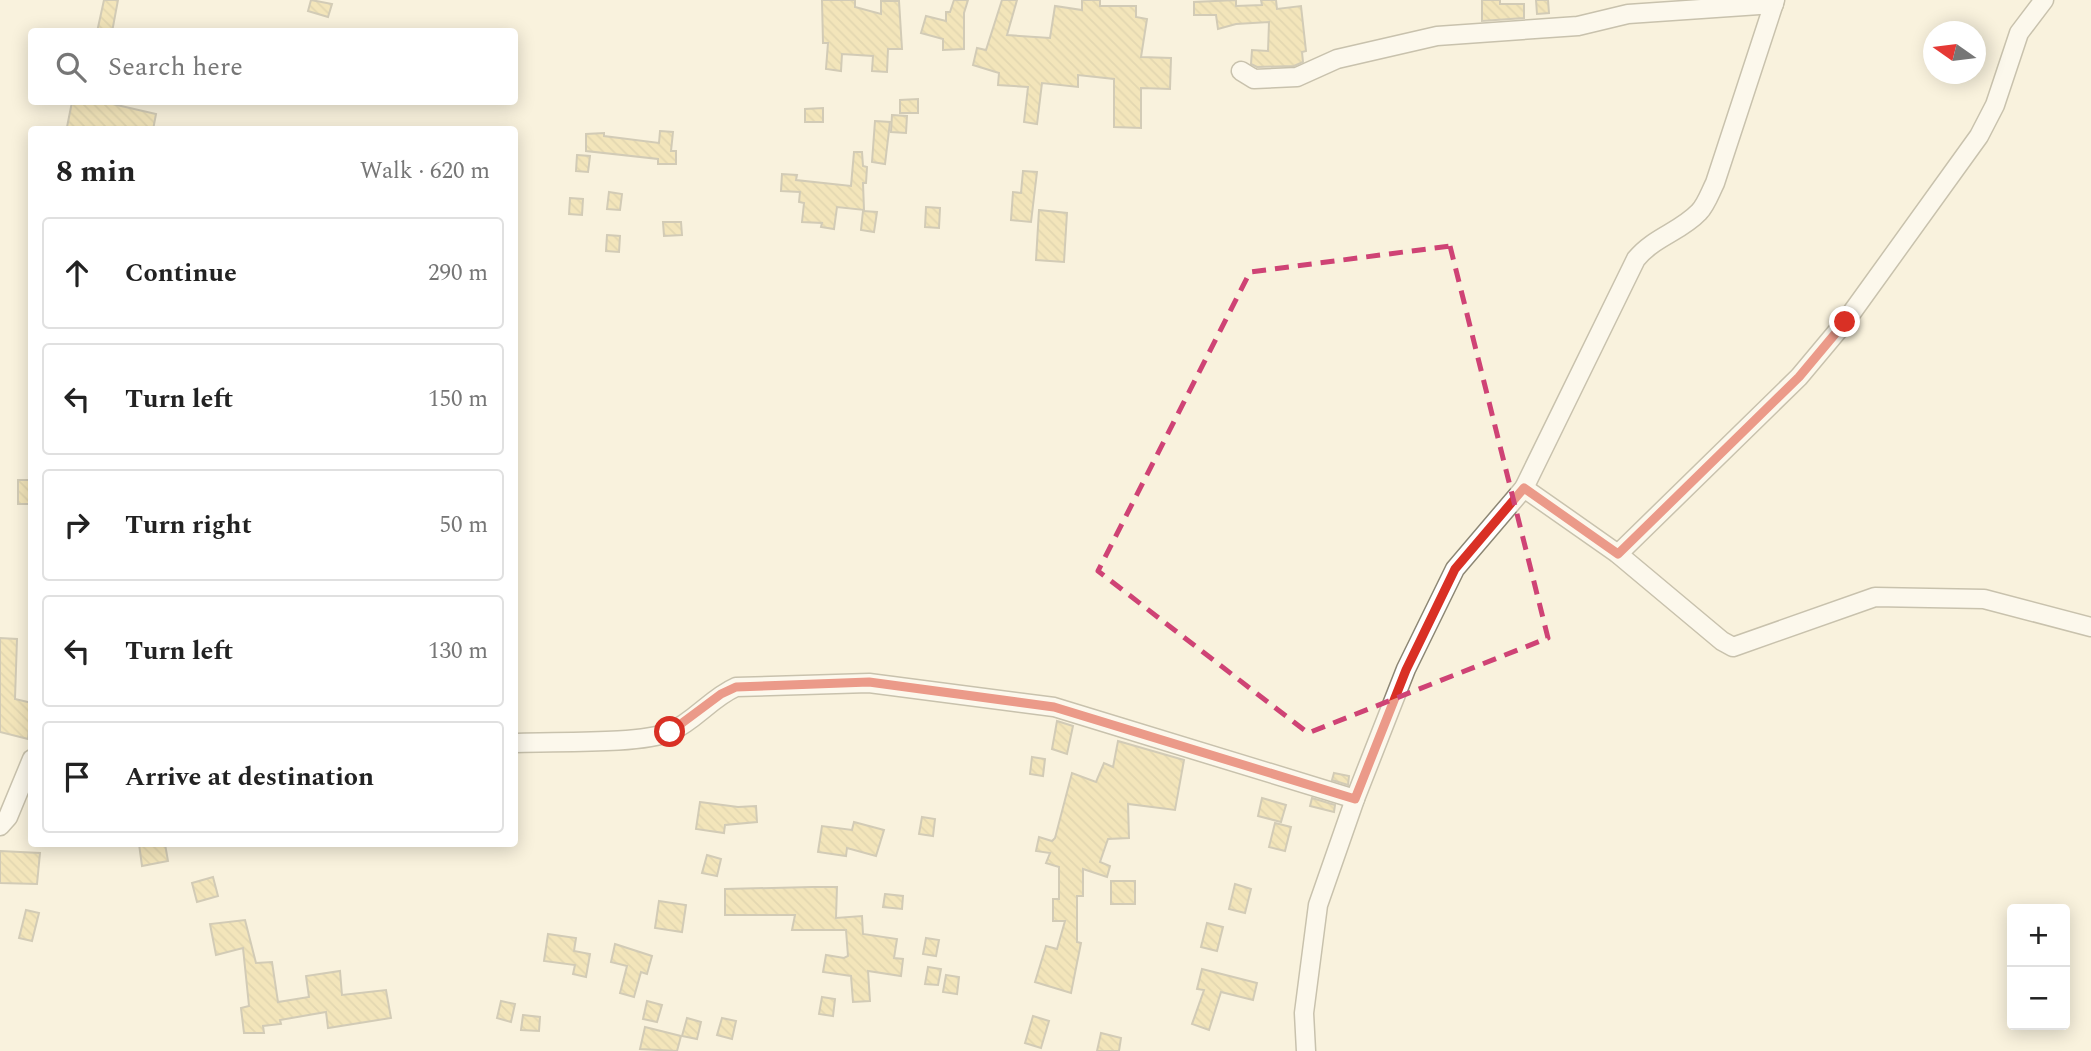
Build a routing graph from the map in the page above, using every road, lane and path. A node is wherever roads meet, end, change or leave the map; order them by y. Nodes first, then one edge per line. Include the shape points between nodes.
1 (2044, 0) edge
2 (1775, 2) edge
3 (1241, 71) dead end
4 (1524, 488) junction
5 (1618, 554) junction
6 (2091, 627) edge
7 (518, 743) edge
8 (28, 769) edge
9 (1355, 799) junction
10 (0, 826) edge
11 (1306, 1051) edge

1 - 5 street via 2019,33 1995,105 1979,136 1845,322 1799,377
2 - 3 street via 1628,14 1578,26 1437,36 1337,59 1297,77 1254,79
2 - 4 street via 1715,183 1701,210 1684,225 1649,243 1636,258
4 - 5 street
4 - 9 street via 1455,569 1406,670
5 - 6 street via 1733,647 1875,597 1984,599
7 - 9 street via 651,738 681,726 736,687 869,682 1054,707
8 - 10 street
9 - 11 street via 1318,905 1304,1013

